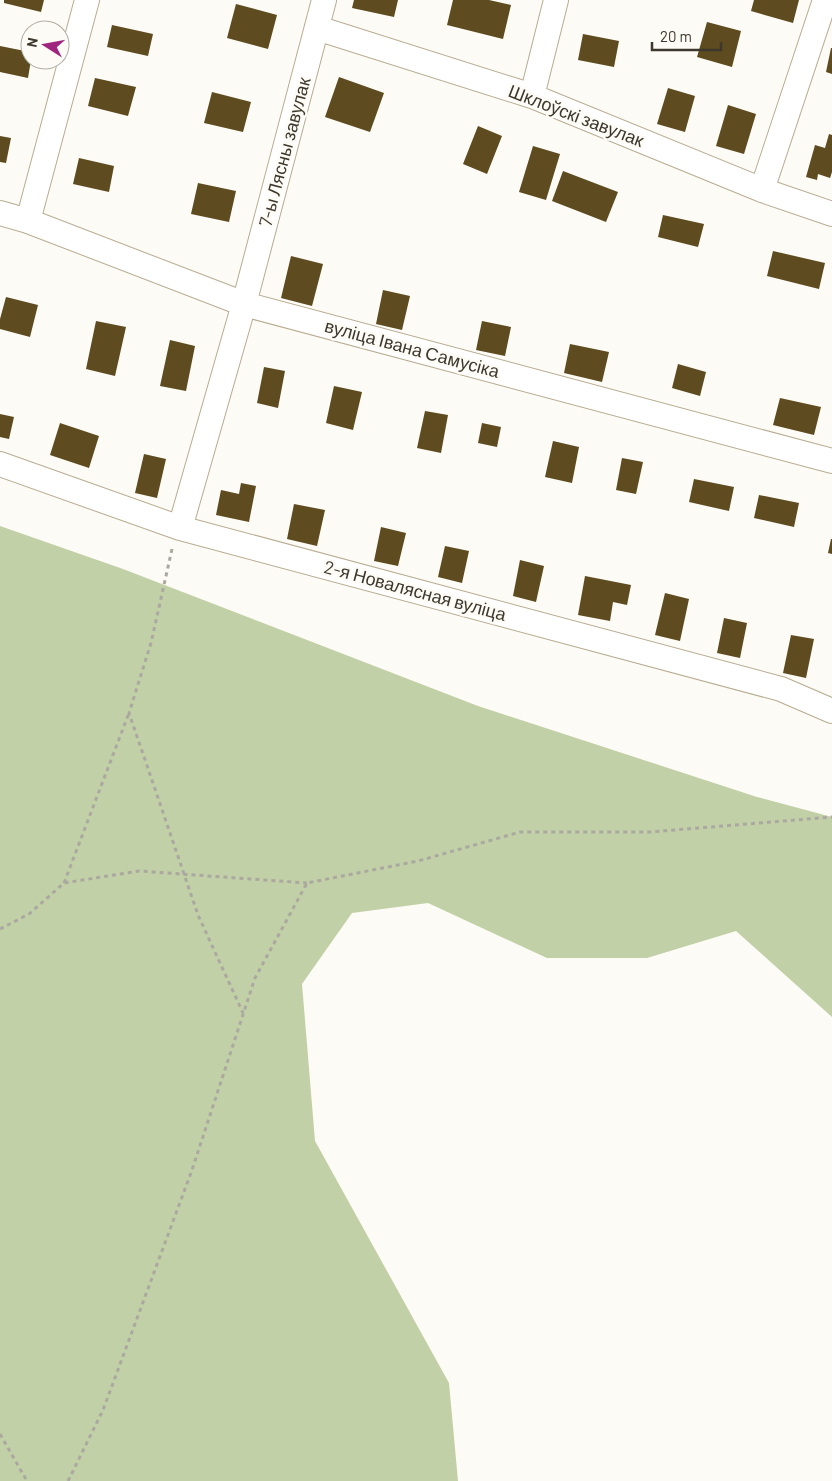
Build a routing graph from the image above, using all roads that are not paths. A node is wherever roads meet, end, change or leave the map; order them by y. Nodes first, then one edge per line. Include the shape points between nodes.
1 (87, 0) edge
2 (324, 0) edge
3 (556, 0) edge
4 (825, 0) edge
5 (317, 28) junction
6 (532, 96) junction
7 (762, 190) junction
8 (0, 213) edge
9 (832, 214) edge
10 (28, 221) junction
11 (244, 304) junction
12 (832, 461) edge
13 (0, 464) edge
14 (180, 528) junction
15 (832, 711) edge

1 - 10 street
2 - 5 street, 7-ы Лясны завулак
3 - 6 street
4 - 7 street
5 - 6 street, Шклоўскі завулак
5 - 11 street, 7-ы Лясны завулак
6 - 7 street, Шклоўскі завулак
7 - 9 street, Шклоўскі завулак
8 - 10 street, вуліца Івана Самусіка
10 - 11 street, вуліца Івана Самусіка
11 - 12 street, вуліца Івана Самусіка
11 - 14 street, 7-ы Лясны завулак
13 - 14 street, 2-я Новалясная вуліца
14 - 15 street, 2-я Новалясная вуліца via 781,689

